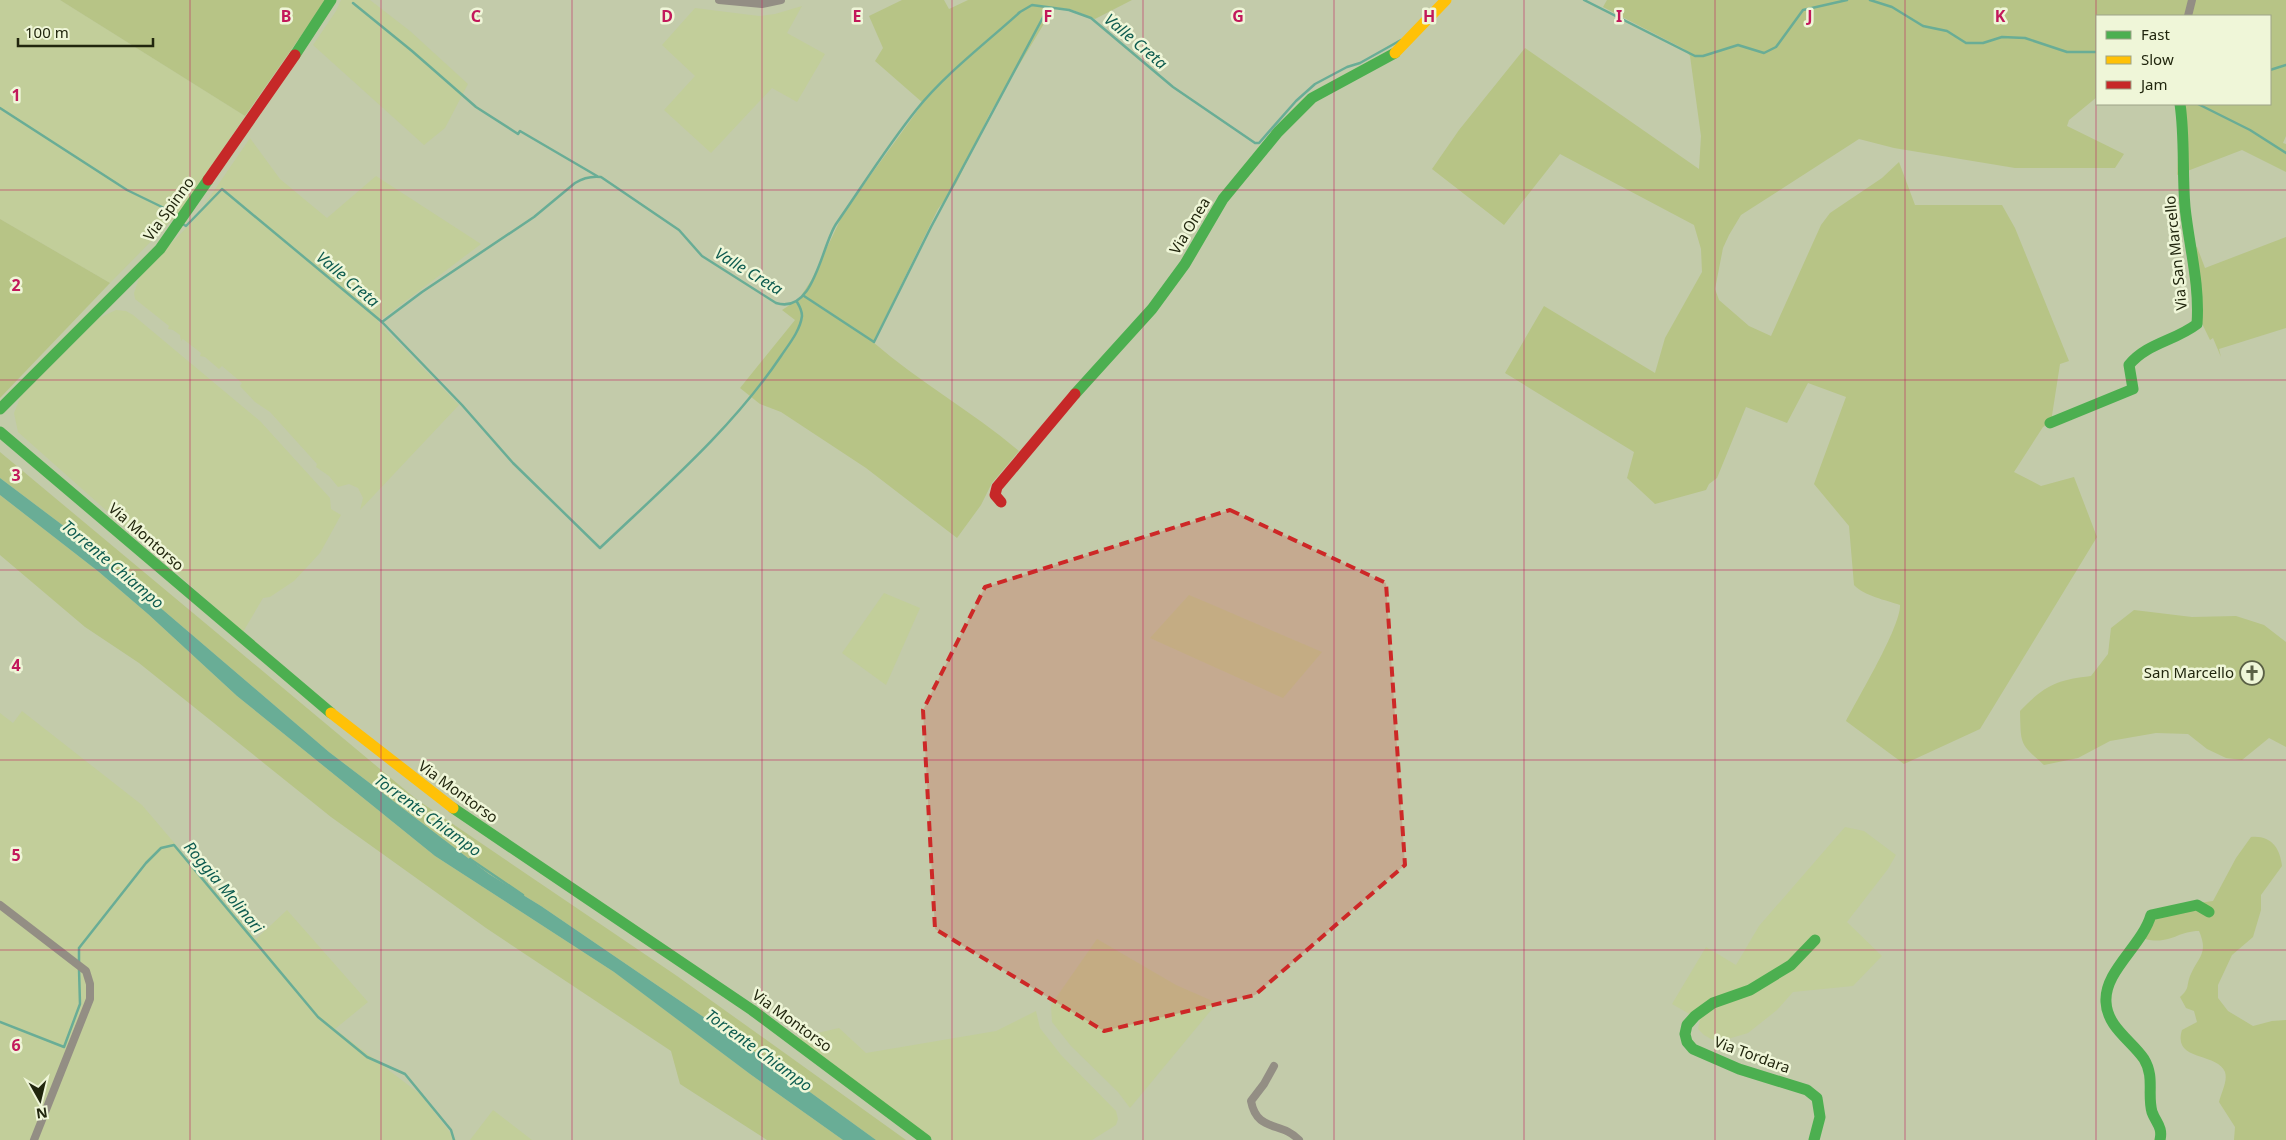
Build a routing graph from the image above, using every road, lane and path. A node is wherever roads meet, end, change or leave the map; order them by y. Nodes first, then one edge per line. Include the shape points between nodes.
1 (331, 0) edge
2 (719, 0) edge
3 (781, 0) edge
4 (1446, 0) edge
5 (2192, 0) edge
6 (2188, 15) edge
7 (2180, 105) edge
8 (0, 409) edge
9 (2050, 423) dead end
10 (0, 432) edge
11 (1001, 502) dead end
12 (0, 905) edge
13 (2209, 912) dead end
14 (1815, 940) dead end
15 (1274, 1066) dead end
16 (34, 1140) edge
17 (926, 1140) edge
18 (1299, 1140) edge
19 (1814, 1140) edge
20 (2160, 1140) edge

1 - 8 street, Via Spinno via 160,249
2 - 3 street via 762,4
4 - 11 street, Via Onea via 1398,51 1312,98 1278,132 1223,199 1185,264 1152,309 997,486 995,495
5 - 6 street
7 - 9 street, Via San Marcello via 2185,128 2186,218 2196,274 2197,324 2190,331 2143,350 2134,358 2129,365 2133,389
10 - 17 street, Via Montorso via 264,658 466,818 752,1010
12 - 16 street via 86,970 90,984 90,999
13 - 20 street via 2197,905 2151,915 2149,929 2115,972 2107,991 2106,1007 2112,1024 2140,1054 2148,1068 2152,1112 2162,1131
14 - 19 street, Via Tordara via 1791,964 1750,990 1713,1003 1695,1016 1687,1025 1685,1034 1693,1049 1739,1069 1806,1090 1817,1098 1820,1117
15 - 18 street via 1251,1101 1253,1113 1266,1124

